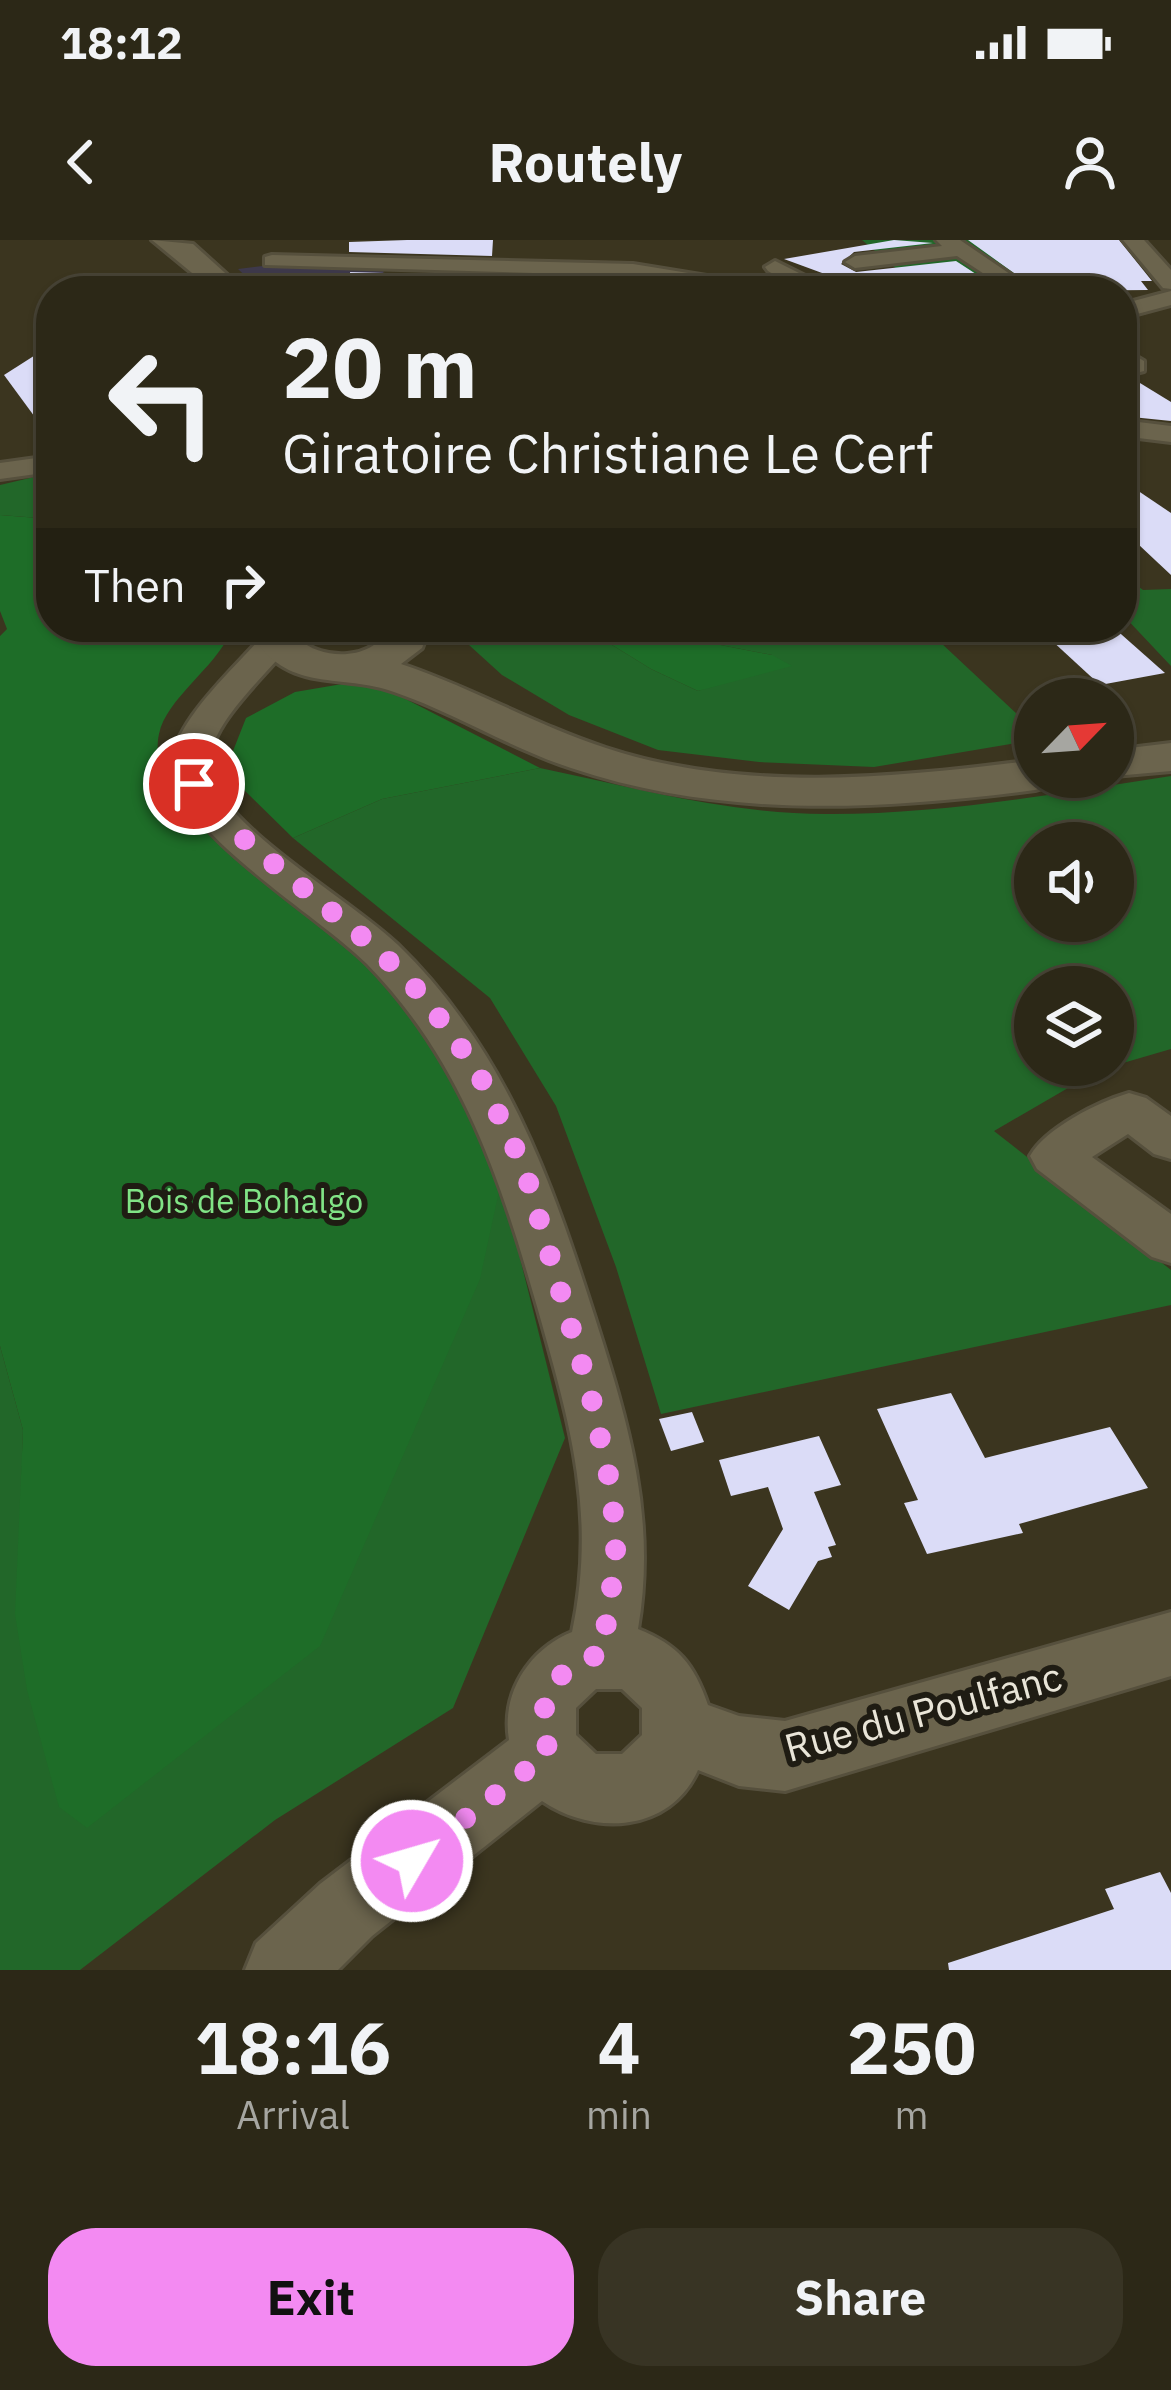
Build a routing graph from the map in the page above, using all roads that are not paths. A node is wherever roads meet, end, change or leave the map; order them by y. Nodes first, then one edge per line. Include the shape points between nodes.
1 (461, 240) edge
2 (1133, 240) edge
3 (177, 243) edge
4 (953, 245) edge
5 (835, 251) dead end
6 (272, 261) dead end
7 (455, 263) junction
8 (775, 267) dead end
9 (213, 276) edge
10 (670, 276) edge
11 (791, 276) edge
12 (1001, 276) edge
13 (1171, 283) edge
14 (1171, 298) edge
15 (1137, 306) edge
16 (1137, 432) edge
17 (1171, 434) edge
18 (36, 466) edge
19 (0, 471) edge
20 (297, 642) edge
21 (400, 642) edge
22 (412, 642) edge
23 (482, 710) junction
24 (1171, 757) edge
25 (1134, 761) edge
26 (1014, 777) edge
27 (1171, 1142) edge
28 (1171, 1242) edge
29 (1171, 1644) edge
30 (602, 1654) junction
31 (677, 1728) junction
32 (549, 1752) junction
33 (283, 1970) edge

1 - 7 street
2 - 13 street
3 - 9 street
4 - 5 street via 861,265
4 - 12 street
6 - 7 street
7 - 10 street
8 - 11 street
14 - 15 street
16 - 17 street
18 - 19 street
20 - 21 street via 388,656
20 - 23 street
20 - 30 street via 214,711 190,747 194,784 227,825 424,997 477,1070 524,1167 612,1491 616,1556
22 - 23 street
23 - 26 street via 591,758 735,790 848,796
24 - 25 street
27 - 28 street via 1129,1110 1055,1156
29 - 31 street, Rue du Poulfanc via 784,1756 739,1751
30 - 31 street via 656,1673
30 - 32 street via 581,1659 550,1688 542,1730
31 - 32 street via 650,1779 612,1792 575,1782
32 - 33 street

